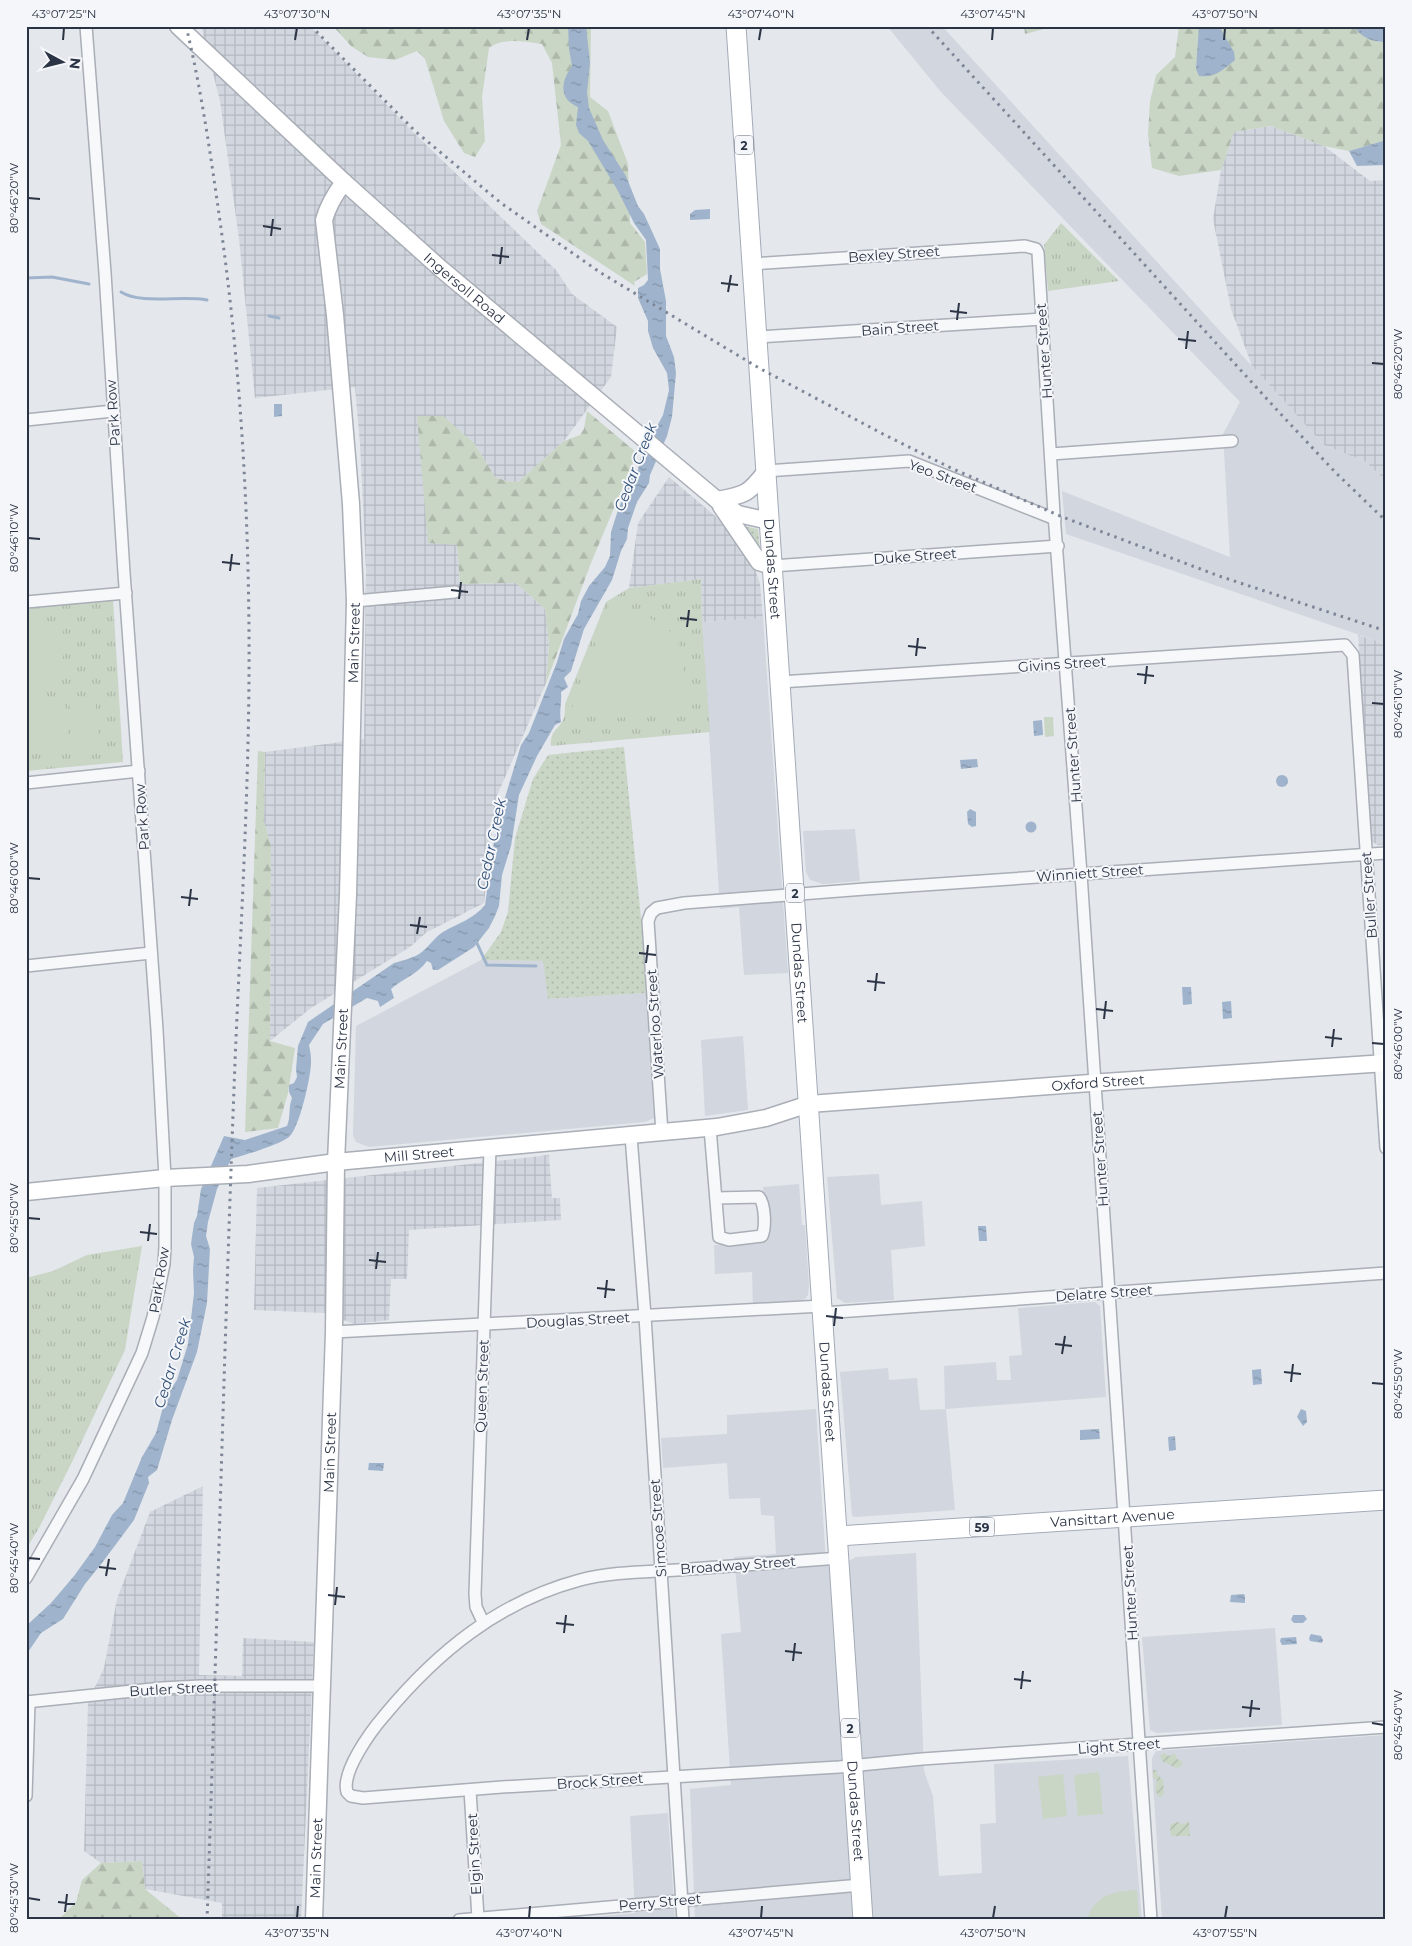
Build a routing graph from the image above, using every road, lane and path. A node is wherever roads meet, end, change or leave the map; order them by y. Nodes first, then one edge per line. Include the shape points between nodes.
1 (86, 26) edge
2 (178, 26) edge
3 (736, 26) edge
4 (344, 182) junction
5 (1036, 250) joint
6 (752, 264) junction
7 (1042, 319) junction
8 (757, 337) junction
9 (113, 411) junction
10 (26, 420) edge
11 (1232, 441) dead end
12 (1051, 454) junction
13 (766, 471) junction
14 (717, 500) junction
15 (1055, 519) junction
16 (769, 521) junction
17 (1058, 546) junction
18 (772, 566) junction
19 (455, 592) dead end
20 (126, 593) junction
21 (26, 602) edge
22 (355, 602) junction
23 (1344, 645) joint
24 (1066, 664) junction
25 (780, 682) junction
26 (139, 771) junction
27 (26, 783) edge
28 (1386, 853) edge
29 (1366, 855) junction
30 (1082, 874) junction
31 (795, 894) junction
32 (151, 953) junction
33 (26, 966) edge
34 (1383, 1064) edge
35 (1095, 1082) junction
36 (809, 1104) junction
37 (710, 1128) junction
38 (662, 1133) junction
39 (631, 1136) junction
40 (490, 1148) junction
41 (1386, 1148) edge
42 (336, 1162) junction
43 (165, 1178) junction
44 (26, 1192) edge
45 (716, 1198) junction
46 (1386, 1273) edge
47 (1109, 1293) junction
48 (822, 1310) junction
49 (644, 1316) junction
50 (484, 1325) junction
51 (334, 1332) junction
52 (1386, 1500) edge
53 (1125, 1518) junction
54 (838, 1536) junction
55 (840, 1558) junction
56 (660, 1571) junction
57 (26, 1578) edge
58 (483, 1622) junction
59 (322, 1686) junction
60 (28, 1702) edge
61 (1386, 1727) edge
62 (1139, 1744) junction
63 (852, 1764) junction
64 (673, 1777) junction
65 (470, 1790) junction
66 (348, 1794) joint
67 (26, 1796) edge
68 (861, 1885) junction
69 (682, 1900) junction
70 (478, 1918) junction
71 (314, 1920) edge
72 (459, 1920) edge
73 (683, 1920) edge
74 (863, 1920) edge
75 (1151, 1920) edge

1 - 9 street, Park Row
2 - 4 main road, Ingersoll Road
3 - 6 main road, Dundas Street / 2
4 - 14 main road, Ingersoll Road via 440,268
4 - 22 main road, Main Street via 334,195 324,220 352,504
5 - 6 street, Bexley Street via 1025,246
5 - 7 street, Hunter Street
6 - 8 main road, Dundas Street / 2
7 - 8 street, Bain Street
7 - 12 street, Hunter Street
8 - 13 main road, Dundas Street / 2
9 - 10 street
9 - 20 street, Park Row
11 - 12 street
12 - 15 street, Hunter Street
13 - 14 main road via 753,489 740,496
13 - 15 street, Yeo Street via 909,461
13 - 16 main road, Dundas Street / 2
14 - 16 main road, Ingersoll Road via 738,514
14 - 18 main road via 759,562
15 - 17 street, Hunter Street
16 - 18 main road, Dundas Street / 2
17 - 18 street, Duke Street
17 - 24 street, Hunter Street
18 - 25 main road, Dundas Street / 2
19 - 22 street
20 - 21 street
20 - 26 street, Park Row
22 - 42 main road, Main Street via 348,895
23 - 24 street, Givins Street
23 - 29 street, Buller Street via 1353,655
24 - 25 street, Givins Street
24 - 30 street, Hunter Street
25 - 31 main road, Dundas Street / 2
26 - 27 street
26 - 32 street, Park Row
28 - 29 street, Winniett Street
29 - 30 street, Winniett Street
29 - 34 street, Buller Street
30 - 31 street, Winniett Street
30 - 35 street, Hunter Street
31 - 36 main road, Dundas Street / 2
31 - 38 street, Waterloo Street via 663,906 649,916
32 - 33 street
32 - 43 street, Park Row
34 - 35 main road, Oxford Street
34 - 41 street, Buller Street
35 - 36 main road, Oxford Street
35 - 47 street, Hunter Street
36 - 37 main road, Mill Street via 762,1119
36 - 48 main road, Dundas Street / 2
37 - 38 main road, Mill Street
37 - 45 street
38 - 39 main road, Mill Street
39 - 40 main road, Mill Street
39 - 49 street, Simcoe Street
40 - 42 main road, Mill Street
40 - 50 street, Queen Street
42 - 43 main road, Mill Street
42 - 51 main road, Main Street
43 - 44 main road, Mill Street
43 - 57 street, Park Row via 164,1264 154,1317 142,1353 83,1479
45 - 45 street via 718,1235 721,1238 762,1236 763,1212 759,1196
46 - 47 street, Delatre Street
47 - 48 street, Delatre Street
47 - 53 street, Hunter Street
48 - 49 street, Douglas Street
48 - 54 main road, Dundas Street / 2
49 - 50 street, Douglas Street
49 - 56 street, Simcoe Street
50 - 51 street, Douglas Street
50 - 58 street, Queen Street via 475,1594 476,1607
51 - 59 main road, Main Street
52 - 53 main road, Vansittart Avenue / 59
53 - 54 main road, Vansittart Avenue / 59
53 - 62 street, Hunter Street
54 - 55 main road, Dundas Street / 2
55 - 56 street, Broadway Street
55 - 63 main road, Dundas Street / 2
56 - 58 street, Broadway Street via 606,1574 578,1581 535,1596
56 - 64 street, Simcoe Street
58 - 66 street, Broadway Street via 411,1683 380,1720 349,1771
59 - 60 street, Butler Street via 192,1686
59 - 71 main road, Main Street
60 - 67 street
61 - 62 street, Light Street
62 - 63 street, Light Street
62 - 75 street, Hunter Street
63 - 64 street, Brock Street
63 - 68 main road, Dundas Street / 2
64 - 65 street, Brock Street
64 - 69 street, Simcoe Street
65 - 66 street, Brock Street via 363,1798
65 - 70 street, Elgin Street
68 - 69 street, Perry Street
68 - 74 main road, Dundas Street / 2
69 - 70 street, Perry Street
69 - 73 street, Simcoe Street
70 - 72 street, Perry Street

